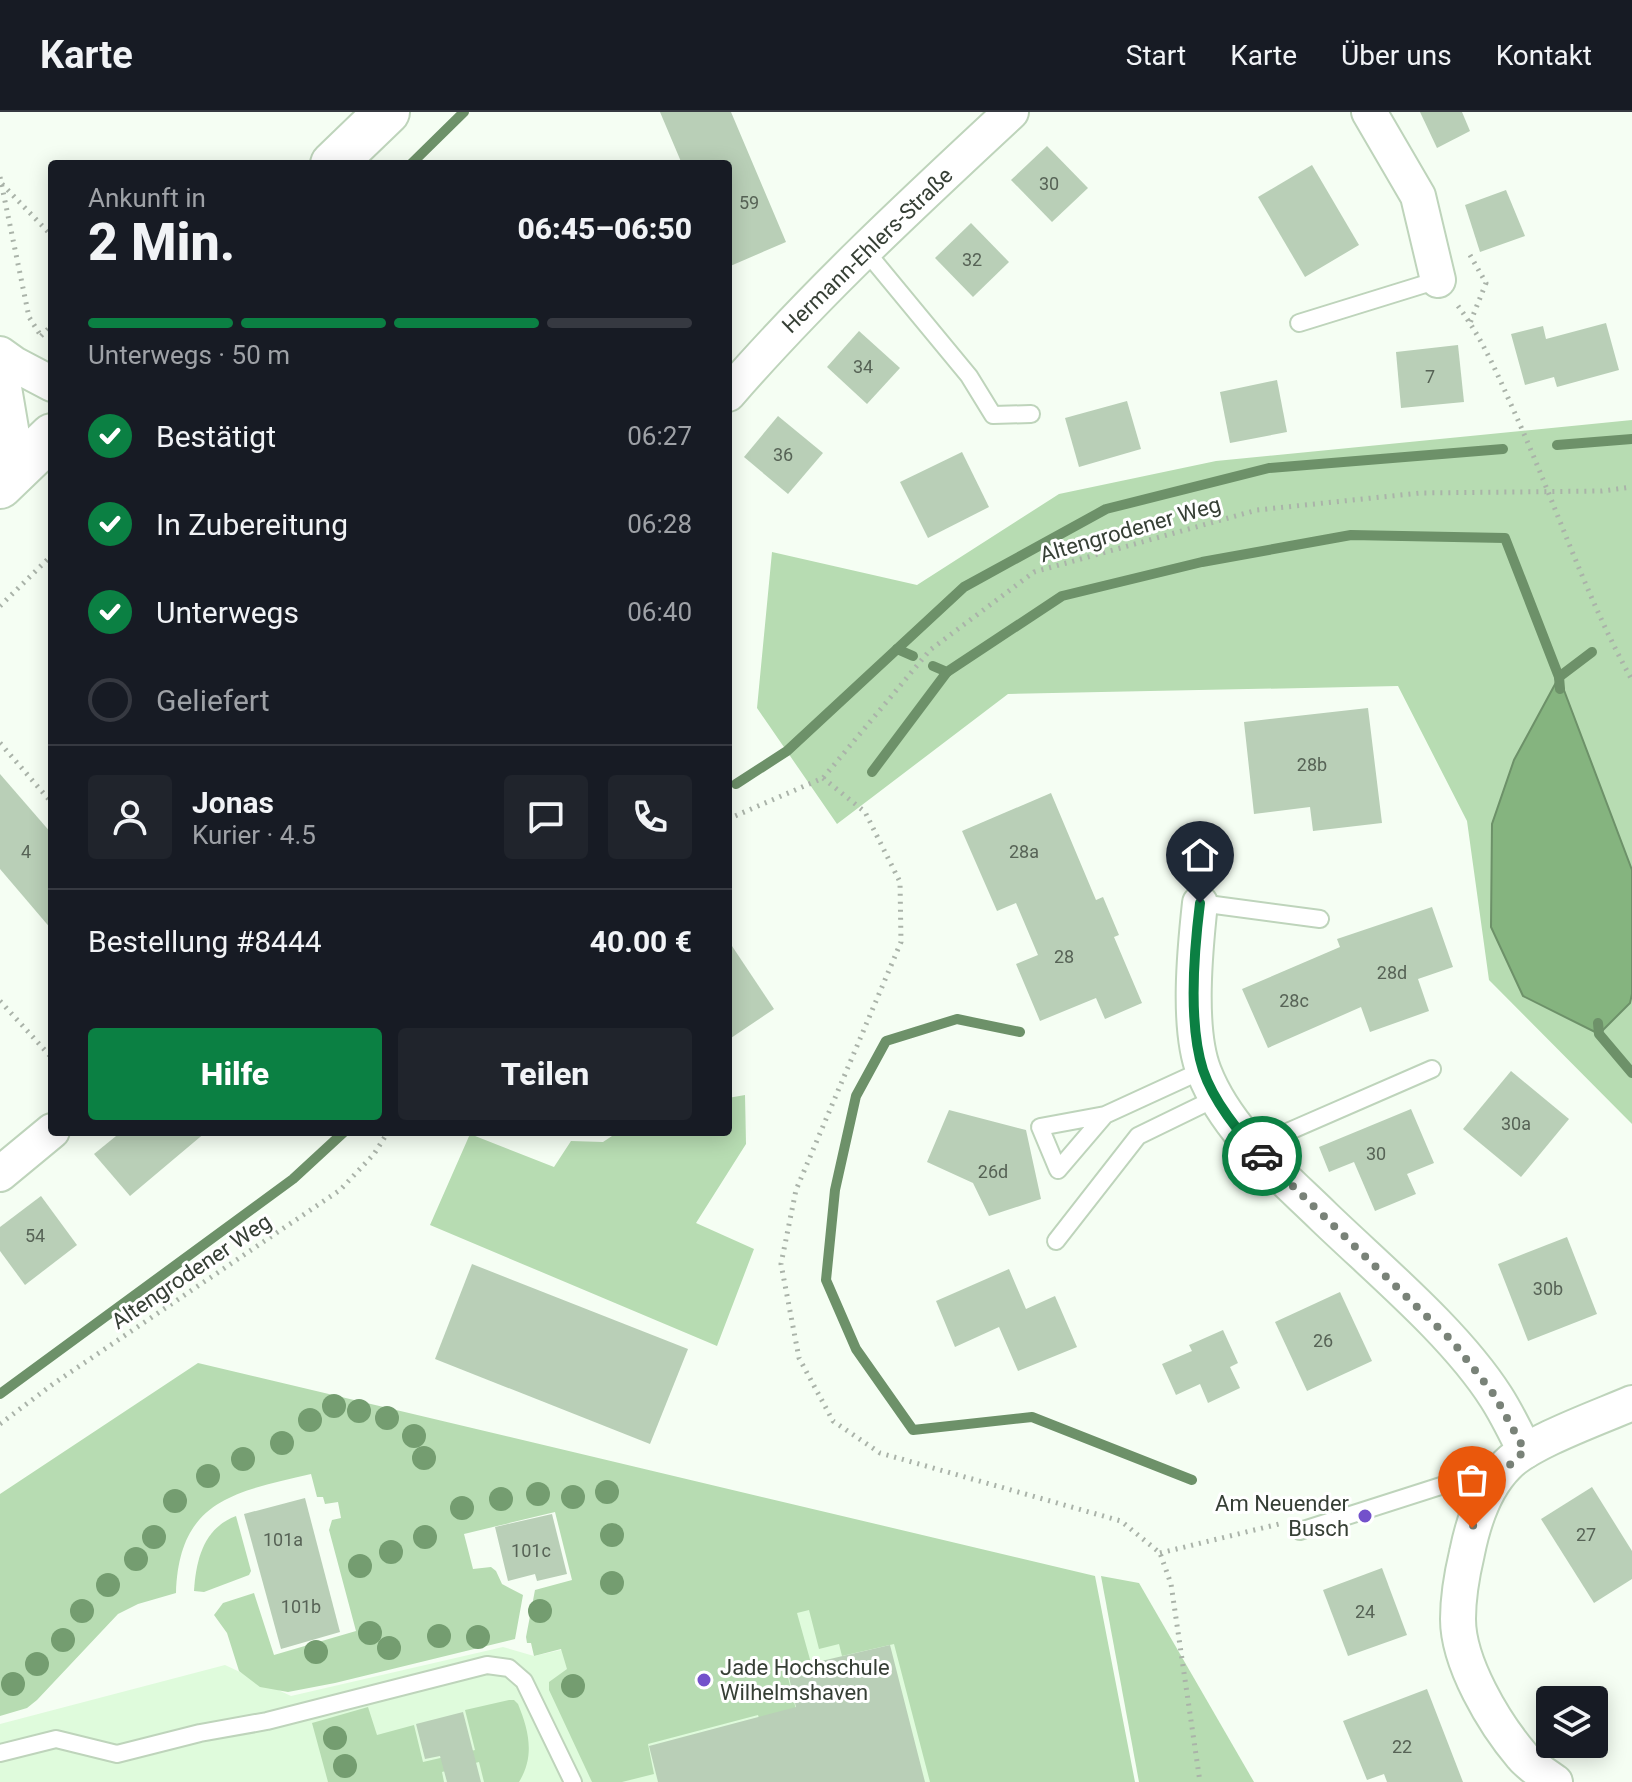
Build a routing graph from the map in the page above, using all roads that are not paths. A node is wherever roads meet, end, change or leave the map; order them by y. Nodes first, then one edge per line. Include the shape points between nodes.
1 (387, 112) edge
2 (1011, 112) edge
3 (1369, 112) edge
4 (337, 160) edge
5 (864, 249) junction
6 (1438, 280) joint
7 (1299, 323) dead end
8 (0, 354) edge
9 (0, 364) edge
10 (48, 382) edge
11 (732, 389) edge
12 (1031, 414) dead end
13 (48, 440) edge
14 (9, 478) edge
15 (1200, 903) joint
16 (1320, 919) dead end
17 (1432, 1069) dead end
18 (1210, 1084) junction
19 (1105, 1115) dead end
20 (48, 1134) edge
21 (1253, 1147) junction
22 (0, 1174) edge
23 (1056, 1241) dead end
24 (1632, 1403) edge
25 (1516, 1458) junction
26 (1300, 1531) road end
27 (0, 1753) edge
28 (571, 1781) edge
29 (1555, 1782) edge

1 - 4 street
2 - 5 street, Hermann-Ehlers-Straße
3 - 6 street via 1418,196
5 - 11 street, Hermann-Ehlers-Straße
5 - 12 lane via 969,376 993,415
6 - 7 lane
8 - 10 street
9 - 14 street
13 - 14 street
15 - 16 lane
15 - 18 street via 1194,950 1196,1033
17 - 21 lane
18 - 19 lane
18 - 21 street
18 - 23 lane via 1138,1136
20 - 22 street
21 - 25 street via 1453,1342 1495,1396
24 - 25 street
25 - 26 lane
25 - 29 street via 1487,1493 1472,1528 1458,1622 1468,1669 1490,1709 1523,1757
27 - 28 lane via 56,1739 117,1754 487,1665 509,1668 524,1681

